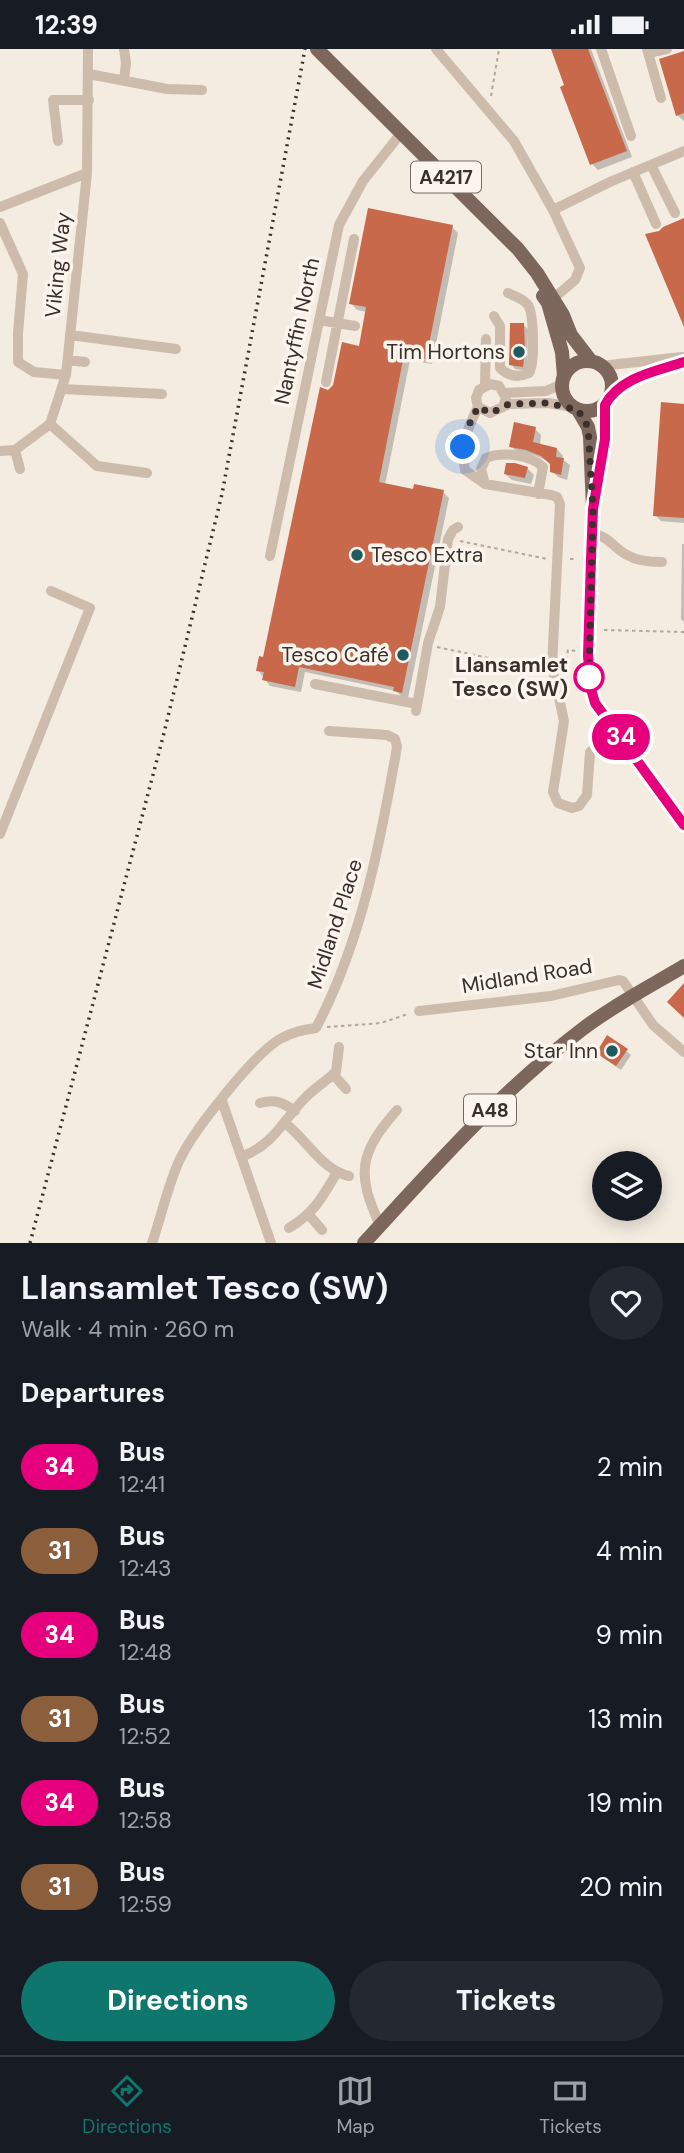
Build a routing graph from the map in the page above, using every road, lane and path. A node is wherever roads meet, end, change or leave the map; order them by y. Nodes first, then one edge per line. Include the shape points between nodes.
1 (88, 49) edge
2 (124, 49) edge
3 (317, 49) edge
4 (436, 49) edge
5 (499, 49) edge
6 (601, 49) edge
7 (667, 49) edge
8 (648, 51) edge
9 (89, 74) junction
10 (124, 80) junction
11 (202, 90) dead end
12 (661, 99) dead end
13 (89, 100) junction
14 (484, 107) junction
15 (402, 132) junction
16 (631, 136) dead end
17 (58, 141) dead end
18 (684, 151) edge
19 (651, 165) junction
20 (634, 172) junction
21 (88, 173) junction
22 (0, 207) edge
23 (553, 210) junction
24 (674, 213) dead end
25 (0, 223) edge
26 (656, 224) dead end
27 (354, 239) dead end
28 (509, 293) dead end
29 (550, 301) junction
30 (494, 316) dead end
31 (319, 320) junction
32 (338, 323) junction
33 (355, 326) dead end
34 (70, 335) junction
35 (486, 339) dead end
36 (176, 349) dead end
37 (684, 359) edge
38 (68, 360) junction
39 (85, 362) dead end
40 (596, 364) junction
41 (66, 375) junction
42 (563, 380) junction
43 (326, 382) dead end
44 (485, 385) junction
45 (62, 389) junction
46 (505, 393) junction
47 (162, 394) dead end
48 (607, 402) junction
49 (478, 407) junction
50 (503, 407) junction
51 (575, 408) junction
52 (50, 424) junction
53 (15, 450) junction
54 (0, 451) edge
55 (20, 469) dead end
56 (147, 473) dead end
57 (485, 484) junction
58 (538, 494) junction
59 (593, 509) junction
60 (458, 527) dead end
61 (592, 533) junction
62 (449, 539) junction
63 (270, 556) dead end
64 (559, 559) junction
65 (662, 562) dead end
66 (51, 591) dead end
67 (604, 630) dead end
68 (684, 632) edge
69 (428, 643) junction
70 (578, 652) dead end
71 (552, 666) junction
72 (315, 684) dead end
73 (330, 731) dead end
74 (618, 731) junction
75 (684, 825) edge
76 (0, 834) edge
77 (684, 966) edge
78 (634, 996) junction
79 (419, 1011) joint
80 (316, 1028) junction
81 (339, 1047) dead end
82 (684, 1052) edge
83 (333, 1074) junction
84 (346, 1089) dead end
85 (222, 1101) junction
86 (260, 1103) dead end
87 (397, 1110) dead end
88 (295, 1111) junction
89 (285, 1123) junction
90 (241, 1157) junction
91 (336, 1174) junction
92 (349, 1177) dead end
93 (309, 1215) junction
94 (380, 1226) junction
95 (289, 1228) dead end
96 (322, 1230) dead end
97 (156, 1242) edge
98 (271, 1243) edge
99 (364, 1243) edge

1 - 9 street, Viking Way
2 - 10 street
3 - 15 main road, A4217
4 - 14 street
5 - 14 path via 493,94
6 - 16 street
7 - 8 street
8 - 12 street
9 - 10 street
9 - 13 street, Viking Way
10 - 11 street
13 - 17 street via 53,100
13 - 21 street, Viking Way
14 - 23 street via 514,141
15 - 29 main road, A4217 via 490,221
15 - 31 street, Nantyffin North via 343,215
18 - 19 street
19 - 20 street
19 - 24 street
20 - 23 street
20 - 26 street
21 - 22 street
21 - 34 street, Viking Way
23 - 29 street via 580,268 575,280
25 - 41 street via 23,274 18,362 34,372
27 - 32 street
28 - 30 street via 526,302 532,316 533,364 529,373 510,375 500,368 500,326
29 - 40 main road, A4217
29 - 42 main road, A4217 via 562,352
31 - 32 street
31 - 63 street, Nantyffin North
32 - 33 street
32 - 43 street
34 - 36 street
34 - 38 street, Viking Way
35 - 44 street
37 - 40 street
37 - 48 street via 625,384
38 - 39 street
38 - 41 street, Viking Way
40 - 42 main road via 572,366
40 - 48 main road via 610,377
41 - 45 street, Viking Way
42 - 46 street via 546,391
42 - 51 main road via 564,397
44 - 46 street via 495,384
44 - 49 street via 477,394
45 - 47 street
45 - 52 street, Viking Way
46 - 50 street
48 - 51 main road via 592,411
48 - 59 main road
49 - 50 street via 491,413
49 - 57 street via 462,457 465,470
50 - 51 street via 548,403
51 - 59 main road via 590,437
52 - 53 street
52 - 56 street via 97,466
53 - 54 street
53 - 55 street
57 - 58 street
57 - 58 street via 481,469 486,458 496,454 536,459 543,467
58 - 64 street via 557,497 560,504
59 - 61 main road
60 - 62 street
61 - 65 street via 606,536 628,556
61 - 74 main road via 591,689 595,703
62 - 64 path
62 - 69 street via 440,607
64 - 71 street
66 - 76 street via 90,608
67 - 68 path
69 - 71 path via 544,669
69 - 72 street via 416,708
70 - 71 path via 568,650 566,664
71 - 74 street via 564,721 553,792 558,803 572,808 584,801 590,752
73 - 80 street, Midland Place via 387,736 395,739 397,747 379,849 354,943
74 - 75 main road
77 - 78 main road, A48
78 - 79 street, Midland Road via 619,980 551,996
78 - 82 street via 653,1025
78 - 94 main road, A48 via 582,1029 509,1091
79 - 80 path via 381,1023
80 - 85 street via 279,1039 260,1054
81 - 83 street
83 - 84 street
83 - 88 street
85 - 90 street
85 - 97 street via 180,1159
86 - 88 street via 281,1101
87 - 94 street via 378,1131 364,1161 366,1185
88 - 89 street
89 - 90 street via 263,1146
89 - 91 street
90 - 98 street
91 - 92 street
91 - 93 street
93 - 95 street
93 - 96 street
94 - 99 main road, A48

